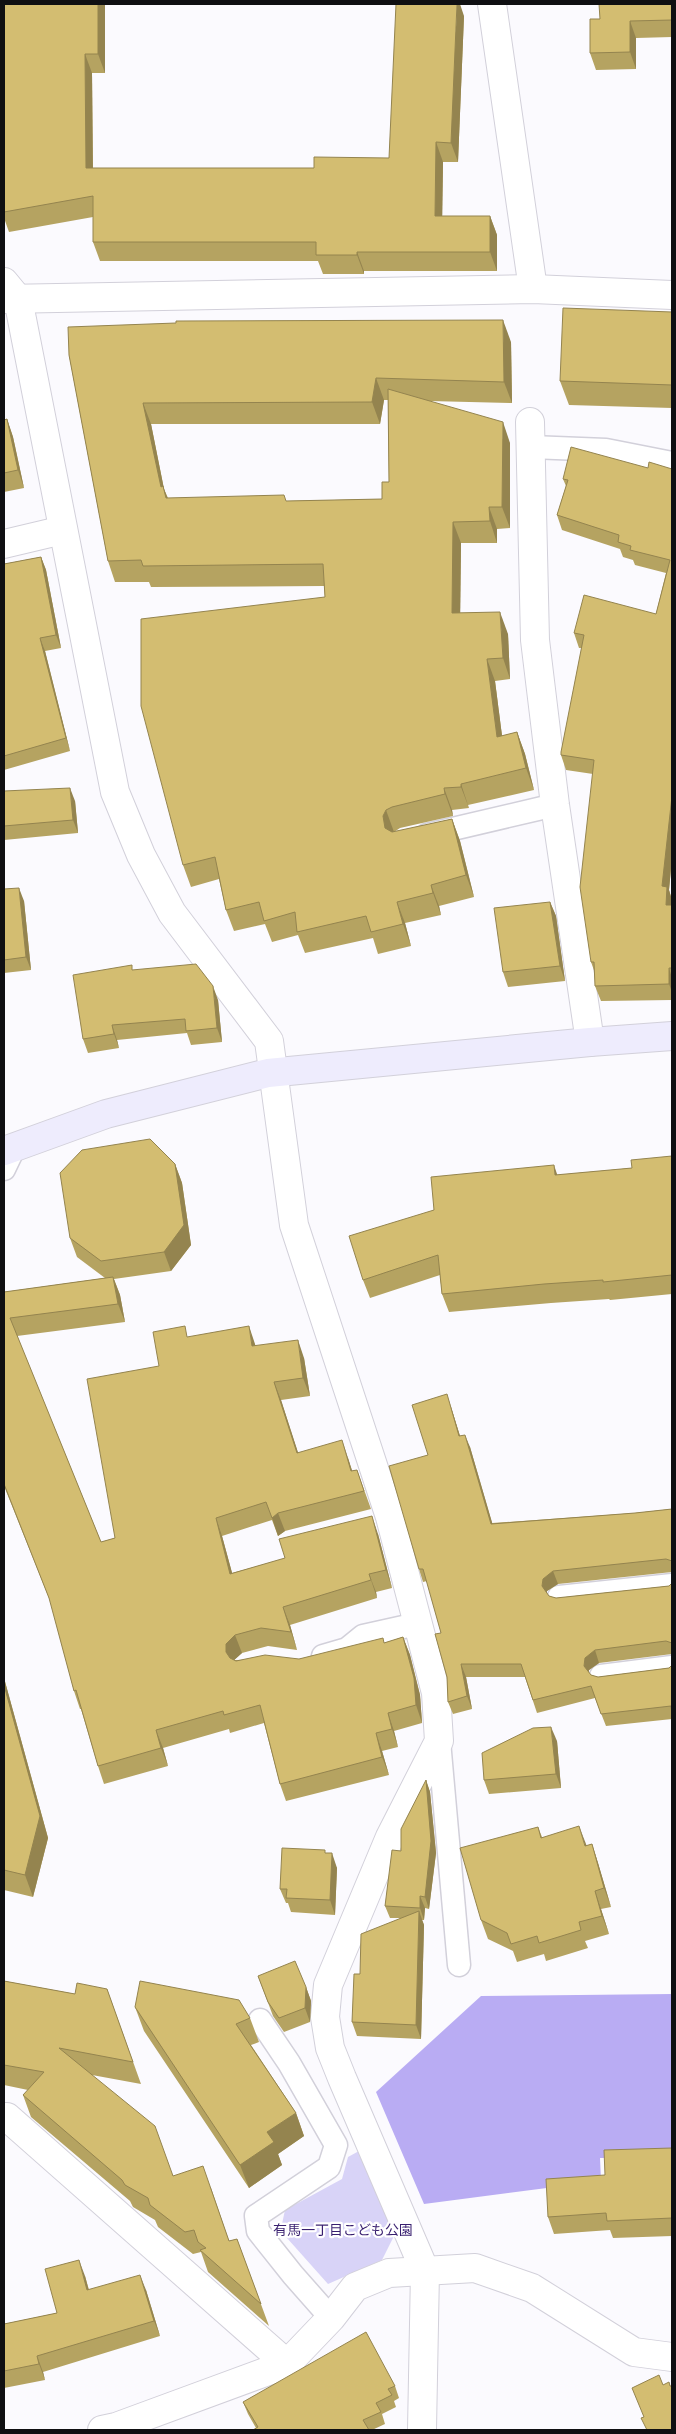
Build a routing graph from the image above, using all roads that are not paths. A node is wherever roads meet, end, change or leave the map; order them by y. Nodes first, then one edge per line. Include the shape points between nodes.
1 (492, 4) edge
2 (533, 288) junction
3 (9, 293) edge
4 (672, 296) edge
5 (531, 435) joint
6 (672, 463) edge
7 (63, 530) junction
8 (4, 544) edge
9 (555, 806) junction
10 (403, 841) edge
11 (672, 1036) edge
12 (590, 1042) junction
13 (272, 1072) junction
14 (8, 1155) edge
15 (672, 1585) edge
16 (559, 1597) edge
17 (417, 1624) junction
18 (305, 1662) edge
19 (672, 1667) edge
20 (601, 1676) edge
21 (439, 1741) junction
22 (459, 1965) dead end
23 (260, 2020) dead end
24 (4, 2117) edge
25 (425, 2271) junction
26 (332, 2318) junction
27 (672, 2357) edge
28 (287, 2364) junction
29 (112, 2429) edge
30 (422, 2430) edge

1 - 2 street
2 - 3 street
2 - 4 street
3 - 7 street
5 - 6 lane
5 - 9 street via 535,640
7 - 8 street
7 - 13 street via 115,792 141,855 172,913 268,1041
9 - 10 lane
9 - 12 street
11 - 12 street
12 - 13 street
13 - 14 street via 106,1114
13 - 17 street via 294,1225 380,1519
15 - 16 lane
17 - 18 lane via 363,1636 347,1649
17 - 21 street via 436,1694
19 - 20 lane
21 - 22 lane
21 - 25 street via 390,1837 328,1985 325,2018 330,2048
23 - 26 lane via 336,2145 329,2167 256,2216 258,2231
24 - 28 street
25 - 26 street via 388,2273 355,2288
25 - 27 street via 475,2268 532,2288 634,2352
25 - 30 street
26 - 28 street
28 - 29 street

